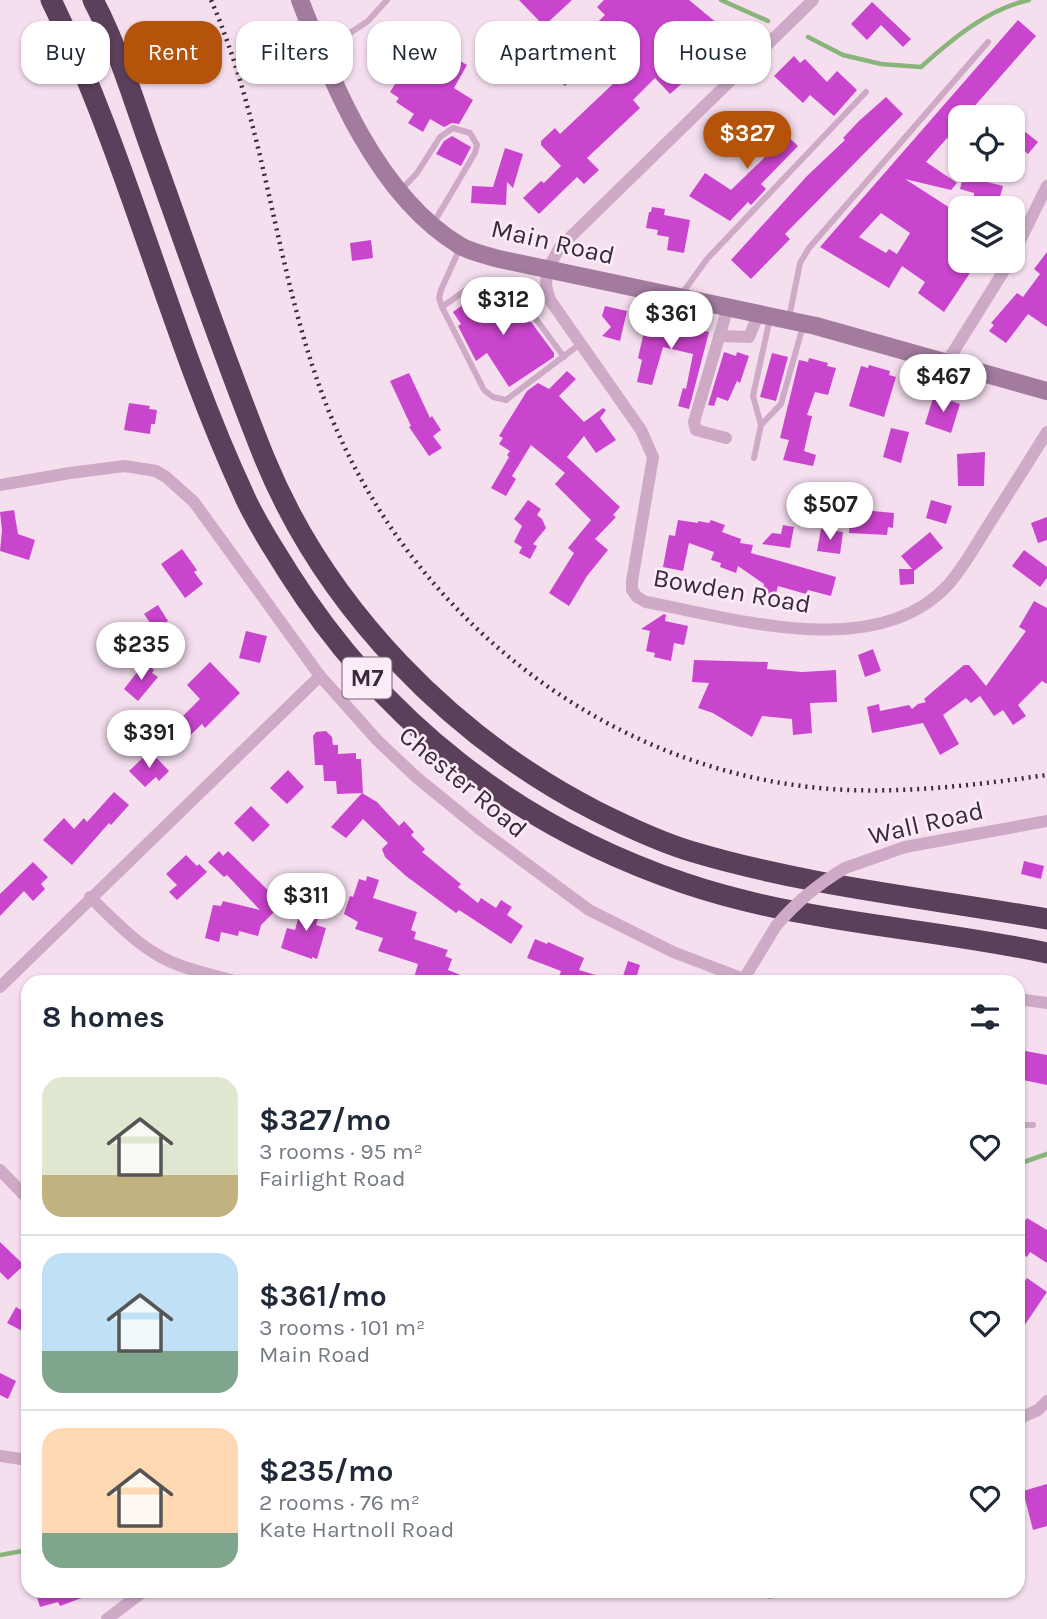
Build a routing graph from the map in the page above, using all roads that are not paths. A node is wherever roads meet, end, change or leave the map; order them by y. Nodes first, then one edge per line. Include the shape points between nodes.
1 (51, 0) edge
2 (93, 0) edge
3 (300, 0) edge
4 (387, 0) edge
5 (813, 0) edge
6 (308, 21) edge
7 (353, 31) edge
8 (988, 42) dead end
9 (336, 84) edge
10 (866, 92) dead end
11 (1047, 186) edge
12 (400, 192) junction
13 (432, 225) junction
14 (1025, 231) edge
15 (461, 246) junction
16 (548, 270) junction
17 (1003, 273) edge
18 (680, 296) junction
19 (442, 307) junction
20 (728, 307) junction
21 (764, 315) junction
22 (796, 322) junction
23 (719, 336) junction
24 (580, 344) junction
25 (564, 357) junction
26 (947, 362) junction
27 (1047, 391) edge
28 (761, 425) junction
29 (1047, 432) edge
30 (726, 438) dead end
31 (754, 458) dead end
32 (0, 485) edge
33 (320, 676) junction
34 (1047, 821) edge
35 (90, 897) junction
36 (1047, 919) edge
37 (1047, 953) edge
38 (215, 975) edge
39 (730, 975) edge
40 (746, 975) edge
41 (0, 987) edge
42 (1025, 1000) edge
43 (1047, 1003) edge
44 (1025, 1125) edge
45 (1033, 1125) dead end
46 (0, 1170) edge
47 (21, 1192) edge
48 (1047, 1401) edge
49 (1025, 1416) edge
50 (0, 1456) edge
51 (21, 1459) edge
52 (135, 1598) edge
53 (107, 1619) edge

1 - 37 highway, M7 via 97,104 214,427 244,496 308,604 394,708 503,796 620,859 747,901
2 - 36 highway, M7 via 265,461 323,567 368,628 411,675 516,764 625,826 686,850 789,876
3 - 6 main road, Main Road
4 - 7 lane
5 - 16 street via 560,247
8 - 22 lane via 809,248 800,263
9 - 12 main road, Main Road
10 - 18 lane via 707,259
11 - 14 street
12 - 13 main road, Main Road
12 - 13 lane via 444,133 453,128 470,133 477,145 475,153
13 - 15 main road, Main Road
15 - 16 main road, Main Road
15 - 19 lane via 441,289
16 - 18 main road, Main Road
16 - 24 street, Bowden Road via 544,285 550,300
17 - 26 street
18 - 20 main road, Main Road
19 - 25 lane via 477,282 505,286 516,292
19 - 25 lane via 484,390 493,397 506,400
20 - 21 main road, Main Road
20 - 23 street
21 - 22 main road, Main Road
21 - 23 street via 749,337
21 - 28 lane via 753,396
22 - 26 main road, Main Road
22 - 28 lane via 781,404
23 - 30 street via 694,422 696,430
24 - 25 lane
24 - 29 street, Bowden Road via 640,430 653,457 632,590 646,602 672,607 779,626 830,629 874,625 917,608 947,586 960,569
26 - 27 main road, Main Road
28 - 31 lane
32 - 33 street, Chester Road via 125,466 156,471 194,502
33 - 35 street
33 - 39 street, Chester Road via 416,777 550,883 628,931
34 - 40 street, Wall Road, bridge via 905,847 845,868 796,902
35 - 38 street via 158,956
35 - 41 street
42 - 43 street
44 - 45 lane
46 - 47 street
48 - 49 street
50 - 51 street
52 - 53 street

